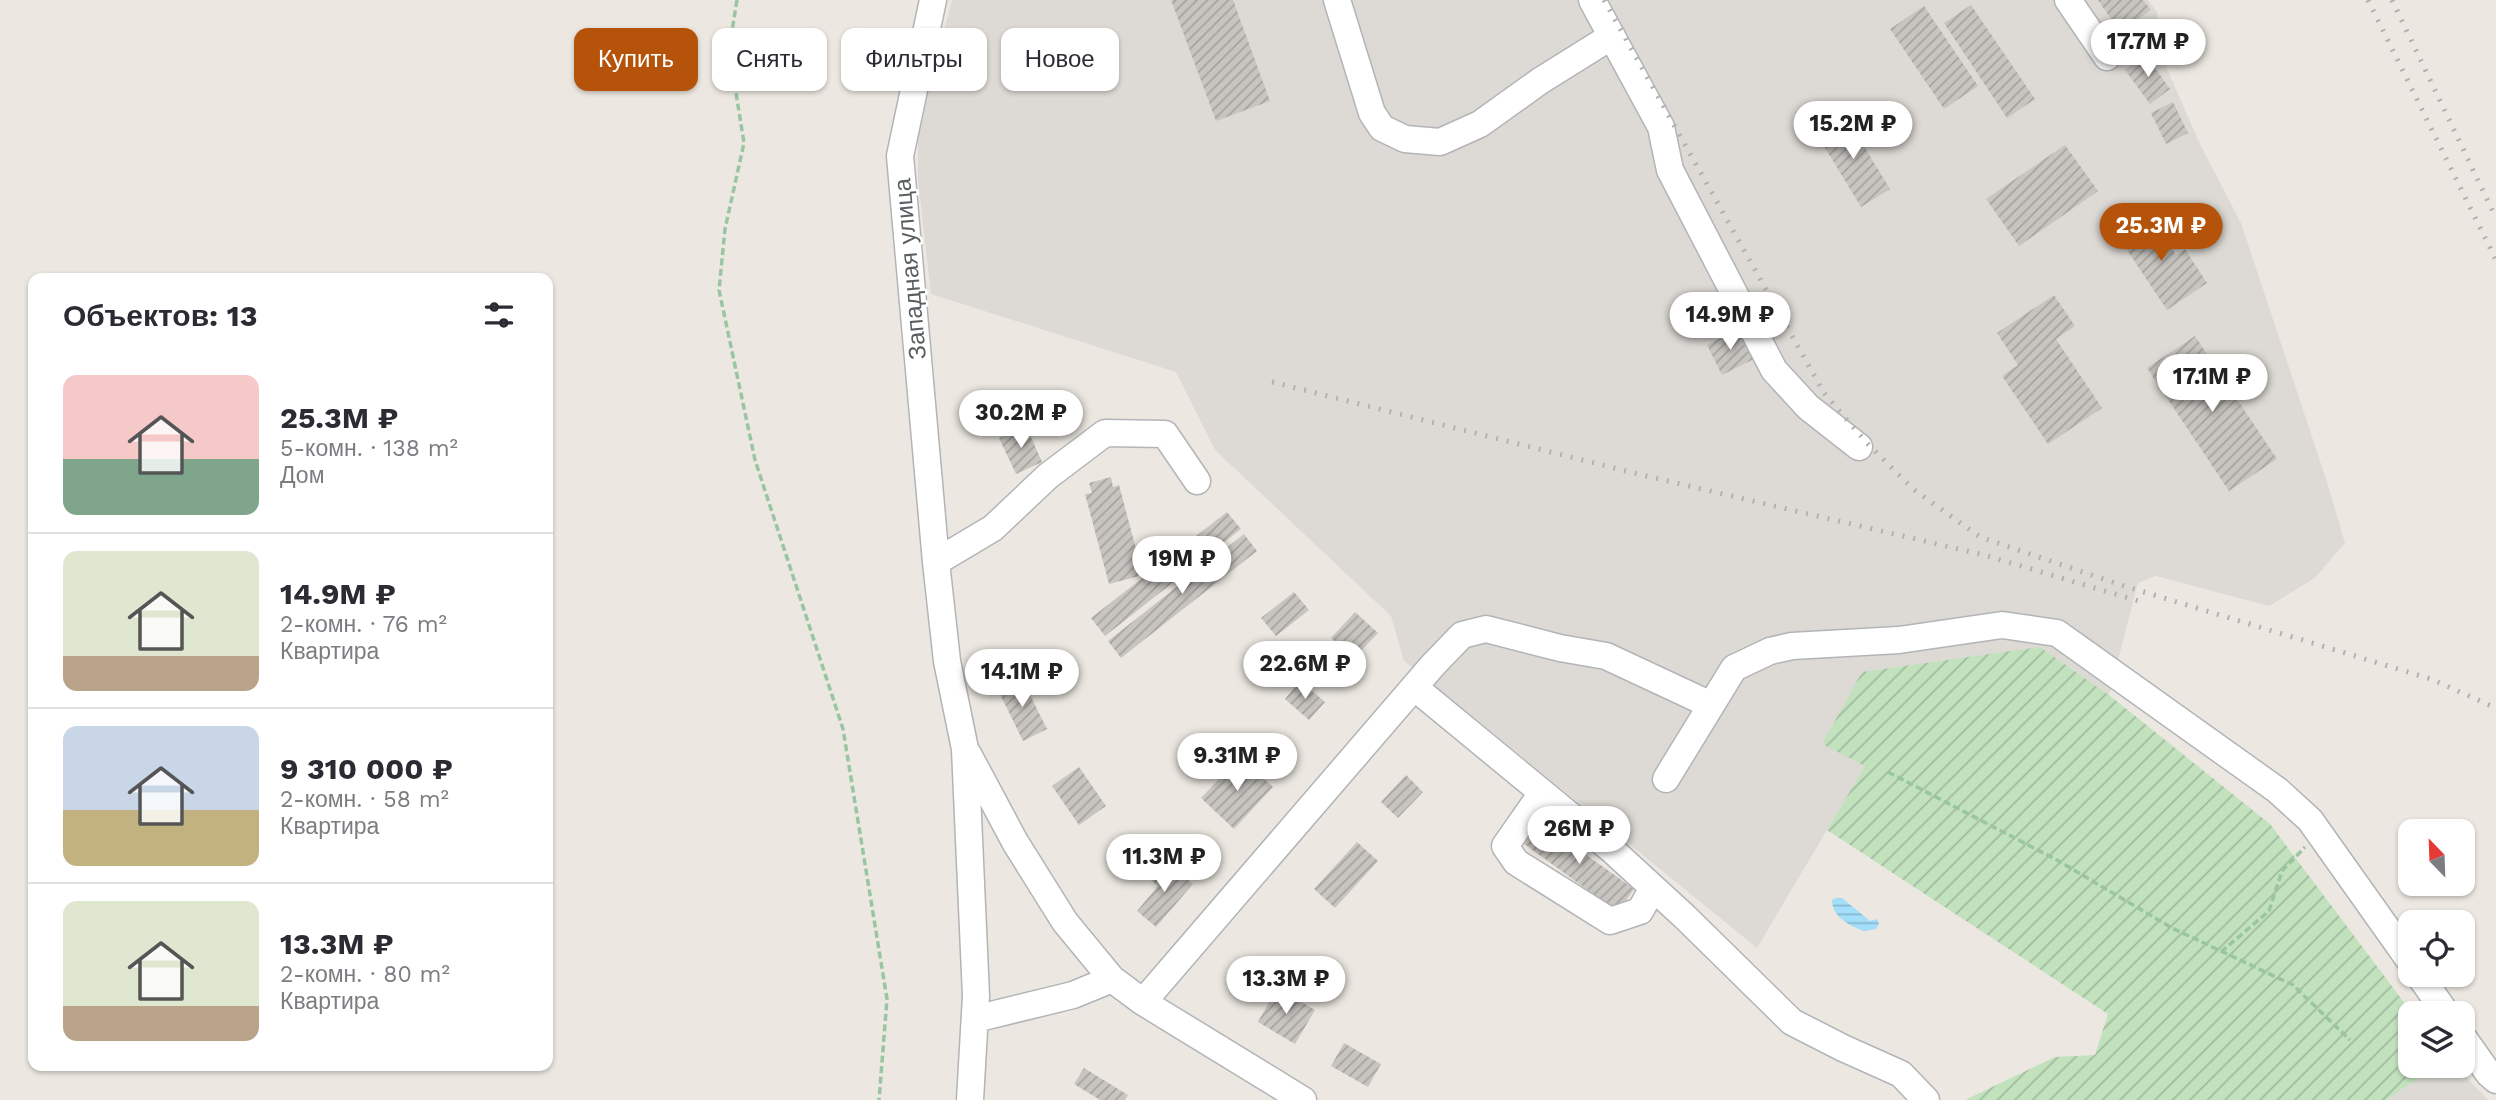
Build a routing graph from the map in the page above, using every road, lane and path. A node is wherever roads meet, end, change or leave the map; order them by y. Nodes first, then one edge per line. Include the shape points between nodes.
1 (737, 0) edge
2 (933, 0) edge
3 (1337, 0) edge
4 (1592, 0) edge
5 (2068, 0) edge
6 (1612, 36) junction
7 (2107, 57) dead end
8 (1860, 447) dead end
9 (1197, 481) dead end
10 (936, 562) junction
11 (1414, 687) junction
12 (1711, 705) junction
13 (965, 749) junction
14 (1888, 772) dead end
15 (1666, 779) dead end
16 (1542, 793) junction
17 (2319, 832) junction
18 (1653, 888) junction
19 (2398, 944) edge
20 (2221, 951) junction
21 (1112, 979) junction
22 (1143, 1002) junction
23 (975, 1019) junction
24 (2350, 1040) dead end
25 (2475, 1054) edge
26 (2496, 1080) edge
27 (879, 1100) edge
28 (970, 1100) edge
29 (1303, 1100) edge
30 (1926, 1100) edge

1 - 27 path via 729,49 744,143 725,229 719,290 755,460 843,729 887,999
2 - 10 street, Западная улица via 900,156
3 - 6 street via 1372,113 1382,128 1405,139 1440,142 1480,124
4 - 6 street
5 - 7 street
6 - 8 street via 1661,127 1670,170 1774,370 1808,407
9 - 10 street via 1165,433 1105,433 993,528
10 - 13 street, Западная улица via 947,661
11 - 12 street via 1462,635 1486,629 1606,656
11 - 16 street
11 - 22 street
12 - 15 street
12 - 17 street via 1734,668 1792,646 1899,640 2002,625 2057,633 2277,790
13 - 21 street via 1065,922
13 - 23 street
14 - 20 path
16 - 18 street
16 - 18 street via 1505,846 1516,862 1609,921 1640,911
17 - 19 street
17 - 20 path via 2282,871 2269,911
18 - 30 street via 1792,1022 1901,1074
20 - 24 path via 2293,985
21 - 22 street
21 - 23 street via 1073,995
22 - 29 street
23 - 28 street
25 - 26 street

